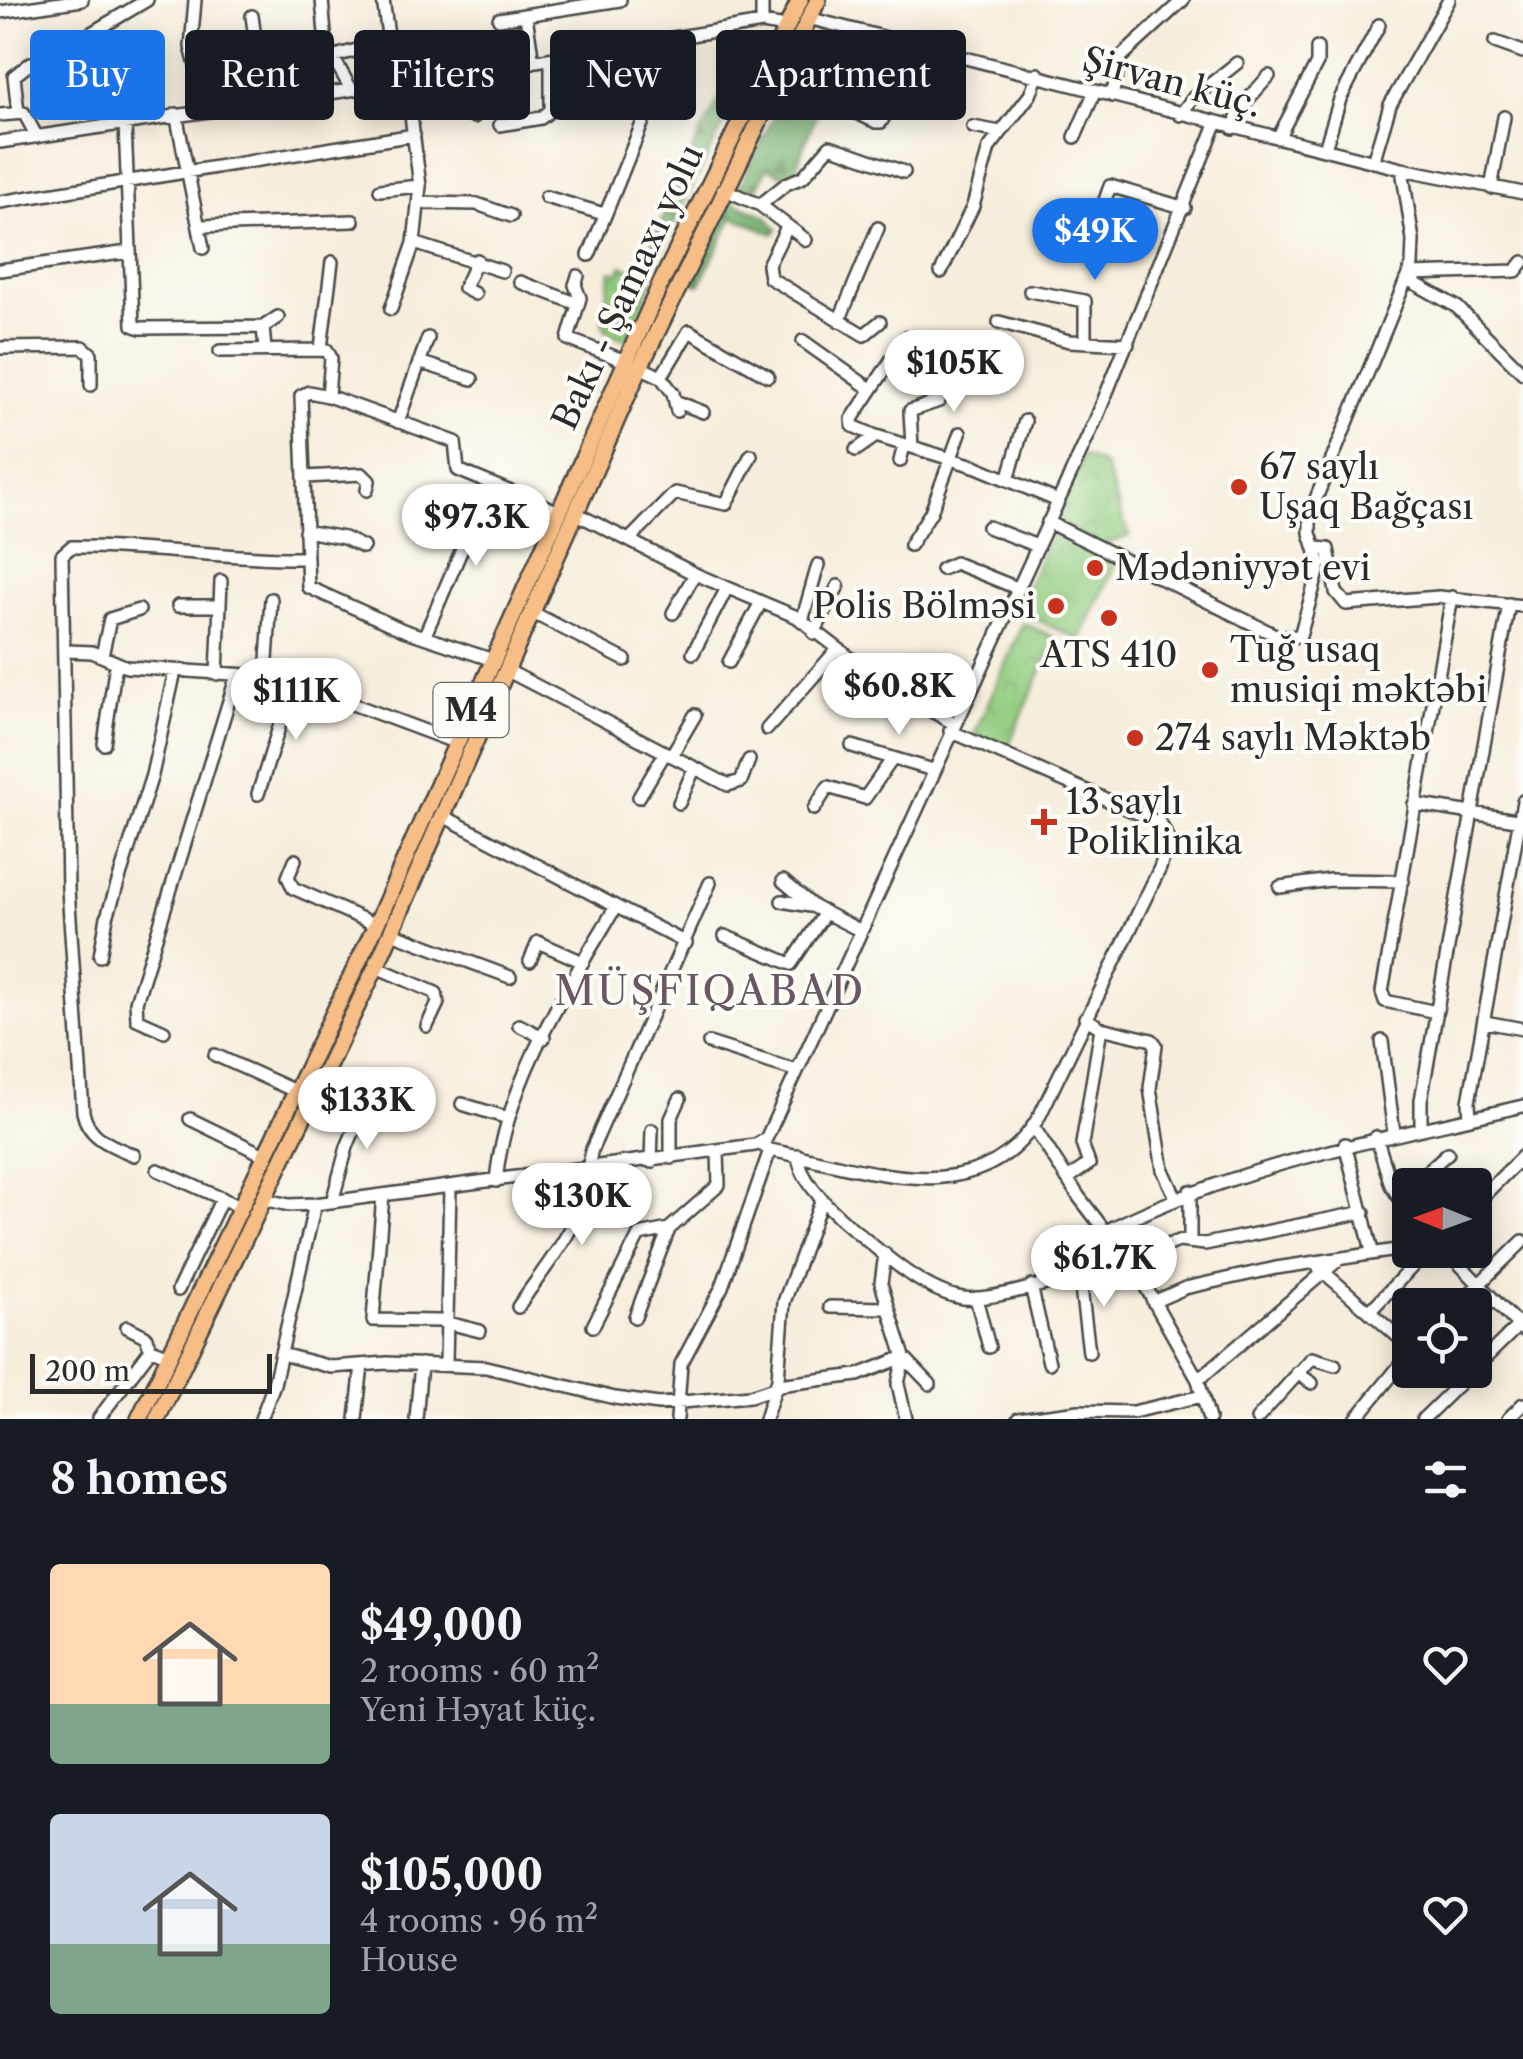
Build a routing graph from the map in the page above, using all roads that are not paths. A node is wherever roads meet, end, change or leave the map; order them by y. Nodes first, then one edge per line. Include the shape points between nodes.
1 (82, 0) edge
2 (146, 0) edge
3 (195, 0) edge
4 (322, 0) edge
5 (383, 0) edge
6 (620, 0) edge
7 (762, 0) edge
8 (800, 0) edge
9 (818, 0) edge
10 (1183, 0) edge
11 (1449, 0) edge
12 (129, 4) edge
13 (0, 12) edge
14 (252, 16) dead end
15 (526, 16) junction
16 (808, 18) junction
17 (499, 19) dead end
18 (762, 23) junction
19 (1379, 25) dead end
20 (786, 27) junction
21 (93, 30) edge
22 (192, 30) edge
23 (253, 30) edge
24 (387, 30) edge
25 (802, 30) edge
26 (857, 30) edge
27 (696, 34) edge
28 (1495, 42) dead end
29 (1317, 48) dead end
30 (354, 51) edge
31 (1523, 52) edge
32 (335, 56) junction
33 (966, 57) edge
34 (550, 59) edge
35 (530, 62) edge
36 (533, 62) junction
37 (30, 64) edge
38 (1237, 64) dead end
39 (1038, 74) junction
40 (1269, 76) dead end
41 (351, 89) junction
42 (354, 89) edge
43 (334, 91) edge
44 (1095, 91) junction
45 (1112, 96) junction
46 (550, 111) edge
47 (18, 112) junction
48 (185, 113) edge
49 (0, 114) edge
50 (176, 114) junction
51 (1180, 114) junction
52 (1504, 117) dead end
53 (412, 120) edge
54 (643, 120) edge
55 (758, 120) edge
56 (124, 124) junction
57 (1216, 124) junction
58 (500, 125) dead end
59 (974, 127) dead end
60 (1233, 128) junction
61 (1000, 132) junction
62 (414, 136) junction
63 (36, 137) junction
64 (1075, 137) dead end
65 (1278, 138) junction
66 (0, 142) edge
67 (1325, 149) junction
68 (1373, 162) junction
69 (1402, 170) junction
70 (904, 172) dead end
71 (188, 174) junction
72 (128, 184) junction
73 (420, 186) junction
74 (1492, 188) junction
75 (723, 189) junction
76 (380, 190) dead end
77 (1523, 193) edge
78 (546, 197) dead end
79 (0, 202) edge
80 (420, 202) junction
81 (760, 206) junction
82 (1184, 208) junction
83 (604, 214) junction
84 (511, 216) dead end
85 (353, 221) dead end
86 (202, 226) junction
87 (787, 227) junction
88 (878, 228) dead end
89 (1094, 230) dead end
90 (806, 240) dead end
91 (414, 243) junction
92 (203, 248) dead end
93 (128, 252) junction
94 (589, 255) dead end
95 (477, 260) junction
96 (332, 262) dead end
97 (1523, 262) edge
98 (0, 270) edge
99 (502, 272) dead end
100 (941, 272) dead end
101 (578, 276) dead end
102 (1408, 277) junction
103 (520, 282) dead end
104 (1030, 291) dead end
105 (475, 294) dead end
106 (578, 304) junction
107 (391, 310) dead end
108 (278, 317) dead end
109 (839, 321) junction
110 (880, 322) dead end
111 (999, 322) dead end
112 (263, 327) junction
113 (428, 338) dead end
114 (906, 338) dead end
115 (803, 341) dead end
116 (1085, 342) junction
117 (1128, 344) junction
118 (0, 348) edge
119 (321, 348) junction
120 (265, 349) junction
121 (969, 349) dead end
122 (220, 351) dead end
123 (418, 362) junction
124 (632, 364) junction
125 (1523, 373) edge
126 (768, 376) dead end
127 (661, 377) junction
128 (472, 379) dead end
129 (90, 386) dead end
130 (870, 388) junction
131 (328, 396) junction
132 (704, 412) dead end
133 (398, 422) junction
134 (1025, 422) dead end
135 (960, 432) dead end
136 (876, 436) junction
137 (908, 446) junction
138 (856, 450) dead end
139 (752, 454) dead end
140 (952, 458) junction
141 (900, 461) dead end
142 (306, 477) junction
143 (1008, 480) junction
144 (489, 486) junction
145 (367, 490) dead end
146 (1058, 501) junction
147 (557, 511) junction
148 (574, 513) junction
149 (1048, 522) junction
150 (988, 527) dead end
151 (305, 531) junction
152 (629, 540) junction
153 (910, 545) dead end
154 (1037, 546) junction
155 (363, 547) dead end
156 (1316, 548) junction
157 (305, 558) junction
158 (818, 565) dead end
159 (942, 569) dead end
160 (694, 574) junction
161 (221, 581) dead end
162 (838, 586) dead end
163 (727, 588) junction
164 (1016, 588) junction
165 (1452, 597) junction
166 (271, 599) dead end
167 (761, 602) junction
168 (1508, 604) junction
169 (178, 606) dead end
170 (220, 606) junction
171 (1523, 606) edge
172 (139, 610) dead end
173 (531, 612) junction
174 (673, 613) dead end
175 (802, 621) junction
176 (814, 633) junction
177 (424, 636) junction
178 (836, 650) junction
179 (68, 651) junction
180 (693, 653) dead end
181 (102, 656) junction
182 (625, 660) dead end
183 (730, 662) dead end
184 (116, 663) junction
185 (499, 665) junction
186 (176, 671) junction
187 (217, 674) junction
188 (237, 675) junction
189 (266, 675) junction
190 (294, 680) junction
191 (696, 715) dead end
192 (952, 727) junction
193 (766, 730) dead end
194 (456, 742) junction
195 (104, 744) dead end
196 (852, 746) dead end
197 (668, 755) junction
198 (893, 758) junction
199 (749, 760) dead end
200 (694, 768) junction
201 (933, 770) junction
202 (258, 794) dead end
203 (639, 797) dead end
204 (1523, 801) edge
205 (679, 802) dead end
206 (1414, 804) junction
207 (814, 808) dead end
208 (1472, 813) junction
209 (443, 816) junction
210 (1521, 821) edge
211 (295, 860) dead end
212 (783, 881) dead end
213 (1403, 881) junction
214 (710, 884) dead end
215 (1280, 887) dead end
216 (782, 901) dead end
217 (615, 908) junction
218 (819, 910) junction
219 (384, 929) junction
220 (861, 931) junction
221 (726, 936) dead end
222 (686, 943) junction
223 (100, 956) dead end
224 (530, 961) dead end
225 (583, 962) junction
226 (376, 967) junction
227 (510, 977) dead end
228 (1436, 1012) junction
229 (1085, 1018) junction
230 (1484, 1022) junction
231 (519, 1025) dead end
232 (427, 1026) dead end
233 (1101, 1028) junction
234 (1523, 1029) edge
235 (164, 1031) dead end
236 (544, 1038) junction
237 (708, 1042) dead end
238 (1382, 1042) dead end
239 (214, 1055) dead end
240 (797, 1071) junction
241 (297, 1092) junction
242 (369, 1094) dead end
243 (680, 1099) dead end
244 (462, 1104) dead end
245 (1523, 1106) edge
246 (508, 1118) junction
247 (1470, 1118) junction
248 (190, 1119) dead end
249 (1033, 1126) junction
250 (1421, 1128) junction
251 (652, 1130) dead end
252 (1394, 1133) junction
253 (1376, 1137) junction
254 (1344, 1144) junction
255 (765, 1147) junction
256 (718, 1152) junction
257 (1448, 1153) dead end
258 (134, 1155) dead end
259 (798, 1155) junction
260 (266, 1156) junction
261 (1523, 1156) edge
262 (671, 1158) junction
263 (651, 1162) junction
264 (1431, 1168) edge
265 (158, 1170) dead end
266 (588, 1170) junction
267 (1066, 1179) junction
268 (496, 1181) junction
269 (1392, 1183) edge
270 (450, 1186) junction
271 (1492, 1187) edge
272 (1190, 1191) junction
273 (383, 1195) junction
274 (1175, 1196) junction
275 (222, 1198) junction
276 (263, 1199) junction
277 (822, 1199) junction
278 (332, 1202) junction
279 (315, 1204) junction
280 (241, 1208) junction
281 (1364, 1212) junction
282 (669, 1229) junction
283 (1108, 1230) junction
284 (1190, 1241) junction
285 (1523, 1241) edge
286 (1392, 1249) edge
287 (1372, 1251) junction
288 (884, 1254) junction
289 (1126, 1260) junction
290 (1337, 1260) junction
291 (1316, 1261) junction
292 (1411, 1268) edge
293 (1463, 1268) edge
294 (1079, 1272) junction
295 (1323, 1274) junction
296 (1479, 1284) junction
297 (1030, 1286) junction
298 (1475, 1288) edge
299 (178, 1290) dead end
300 (976, 1298) junction
301 (1153, 1302) junction
302 (830, 1307) dead end
303 (518, 1308) dead end
304 (886, 1308) junction
305 (1370, 1311) junction
306 (634, 1317) dead end
307 (450, 1324) junction
308 (1522, 1325) edge
309 (594, 1326) dead end
310 (127, 1328) dead end
311 (480, 1330) dead end
312 (1392, 1332) edge
313 (989, 1348) dead end
314 (151, 1349) junction
315 (1089, 1352) dead end
316 (1492, 1352) edge
317 (281, 1354) junction
318 (170, 1356) junction
319 (904, 1358) junction
320 (1049, 1363) dead end
321 (420, 1364) junction
322 (446, 1364) junction
323 (362, 1365) junction
324 (1336, 1365) dead end
325 (1297, 1373) junction
326 (1392, 1373) edge
327 (1198, 1380) junction
328 (1312, 1382) dead end
329 (930, 1384) dead end
330 (776, 1388) junction
331 (1455, 1388) edge
332 (1202, 1396) junction
333 (679, 1403) junction
334 (1523, 1404) edge
335 (1162, 1414) edge
336 (99, 1418) edge
337 (139, 1419) edge
338 (157, 1419) edge
339 (261, 1419) edge
340 (356, 1419) edge
341 (416, 1419) edge
342 (677, 1419) edge
343 (765, 1419) edge
344 (906, 1419) edge
345 (1018, 1419) edge
346 (1209, 1419) edge
347 (1256, 1419) edge
348 (1356, 1419) edge
349 (1423, 1419) edge
350 (1508, 1419) edge

1 - 13 street
2 - 12 street
3 - 22 street
4 - 32 street via 324,38
5 - 24 street
6 - 15 street
7 - 18 street
8 - 20 highway, Bakı - Şamaxı yolu / M4
9 - 16 highway, Bakı - Şamaxı yolu / M4
10 - 45 street via 1121,57
11 - 68 street via 1390,105
12 - 21 street
14 - 23 street
15 - 17 street
15 - 36 street
16 - 25 highway, Bakı - Şamaxı yolu / M4
16 - 26 street, Şirvan küç.
18 - 20 street
18 - 27 street
19 - 67 street via 1340,99
20 - 124 highway, Bakı - Şamaxı yolu / M4
28 - 31 street
29 - 65 street via 1316,63
30 - 32 street
32 - 41 street
33 - 39 street, Şirvan küç.
34 - 36 street
35 - 36 street
37 - 47 street via 14,76
38 - 51 street
39 - 44 street, Şirvan küç.
39 - 61 street
40 - 60 street via 1242,106
41 - 42 street
41 - 43 street
44 - 45 street, Şirvan küç.
44 - 64 street
45 - 51 street, Şirvan küç.
46 - 58 street
47 - 49 street
47 - 63 street via 28,117
48 - 50 street
50 - 56 street
50 - 71 street
51 - 57 street, Şirvan küç.
52 - 74 street
53 - 62 street
54 - 83 street
55 - 75 highway, Bakı - Şamaxı yolu / M4
56 - 63 street
56 - 72 street
57 - 60 street, Şirvan küç.
57 - 82 street
59 - 61 street
60 - 65 street, Şirvan küç.
61 - 100 street
62 - 71 street
62 - 73 street
63 - 66 street
65 - 67 street, Şirvan küç.
67 - 68 street, Şirvan küç.
68 - 69 street, Şirvan küç.
69 - 74 street, Şirvan küç.
69 - 102 street via 1413,240
70 - 81 street via 830,146 803,177
71 - 72 street
71 - 86 street
72 - 79 street
72 - 93 street
73 - 76 street
73 - 80 street
74 - 77 street, Şirvan küç.
75 - 81 street
75 - 124 highway, Bakı - Şamaxı yolu / M4
78 - 83 street
80 - 84 street via 477,204
80 - 91 street
81 - 87 street
82 - 89 street via 1110,186
82 - 117 street
83 - 94 street
85 - 86 street
86 - 92 street
87 - 90 street
87 - 109 street via 768,265 770,278
88 - 109 street
91 - 95 street
91 - 107 street
93 - 98 street
93 - 112 street via 136,327
95 - 99 street
95 - 105 street via 464,288
96 - 119 street
97 - 102 street via 1516,271
101 - 106 street
102 - 125 street via 1457,307
102 - 156 street via 1312,507
103 - 106 street
104 - 116 street via 1085,301
106 - 124 street via 568,339
108 - 112 street
109 - 110 street via 864,336
111 - 116 street
112 - 120 street
113 - 123 street
114 - 130 street
115 - 130 street
116 - 117 street
117 - 146 street
118 - 129 street via 83,347 91,354
119 - 120 street
119 - 131 street via 332,358
120 - 122 street
121 - 137 street via 944,348 939,401 910,411
123 - 128 street
123 - 133 street
124 - 127 street
124 - 147 highway, Bakı - Şamaxı yolu / M4
124 - 148 highway, Bakı - Şamaxı yolu / M4
126 - 127 street via 689,331
127 - 132 street via 676,406
130 - 136 street via 851,423
131 - 133 street
131 - 142 street via 301,396
133 - 144 street via 455,442 458,470
134 - 143 street
135 - 140 street
136 - 137 street
136 - 138 street
137 - 140 street
137 - 141 street
139 - 152 street via 726,504 676,493
140 - 143 street
140 - 153 street
142 - 145 street via 362,474
142 - 151 street
143 - 146 street
144 - 147 street
144 - 177 street
146 - 149 street
147 - 185 highway, Bakı - Şamaxı yolu / M4
148 - 152 street
148 - 173 highway, Bakı - Şamaxı yolu / M4
149 - 154 street
149 - 156 street via 1289,639 1306,626 1319,575
150 - 154 street
151 - 155 street
151 - 157 street
152 - 160 street
154 - 164 street
156 - 165 street via 1328,548 1336,592 1346,604
157 - 177 street via 308,588
157 - 179 street via 66,549
158 - 175 street
159 - 164 street via 956,563
160 - 163 street
160 - 174 street
161 - 170 street
162 - 176 street
163 - 167 street
163 - 180 street
164 - 192 street
165 - 168 street
165 - 206 street
166 - 189 street
167 - 175 street
167 - 183 street
168 - 171 street
168 - 208 street
169 - 170 street
170 - 187 street
172 - 181 street via 110,620
173 - 182 street
173 - 185 highway, Bakı - Şamaxı yolu / M4
175 - 176 street
176 - 178 street
177 - 185 street
178 - 192 street
178 - 193 street
179 - 181 street
179 - 258 street via 68,889 84,1112 101,1140
181 - 184 street
184 - 186 street
184 - 195 street
185 - 194 highway, Bakı - Şamaxı yolu / M4
185 - 197 street
185 - 209 highway, Bakı - Şamaxı yolu / M4
186 - 187 street
186 - 223 street
187 - 188 street
188 - 189 street
188 - 235 street via 136,1002 136,1019
189 - 190 street
190 - 194 street
190 - 202 street
191 - 197 street
192 - 201 street
192 - 229 street via 1166,828 1160,868
194 - 219 highway, Bakı - Şamaxı yolu / M4
196 - 198 street
197 - 200 street
197 - 203 street
198 - 201 street
198 - 207 street via 866,798 828,787
199 - 200 street via 736,786
200 - 205 street
201 - 220 street
204 - 210 street
206 - 208 street
206 - 213 street
208 - 210 street
208 - 228 street
209 - 217 street
209 - 219 highway, Bakı - Şamaxı yolu / M4
210 - 230 street
211 - 219 street via 288,877 294,888
212 - 218 street
213 - 215 street
213 - 228 street via 1382,998
214 - 222 street
216 - 218 street
217 - 222 street
217 - 225 street
218 - 220 street
218 - 221 street via 791,964
219 - 226 highway, Bakı - Şamaxı yolu / M4
219 - 227 street
219 - 241 highway, Bakı - Şamaxı yolu / M4
220 - 240 street
222 - 266 street
224 - 225 street via 538,942
225 - 236 street
226 - 232 street via 436,993
226 - 276 highway, Bakı - Şamaxı yolu / M4
228 - 250 street
229 - 233 street
229 - 249 street
230 - 234 street
230 - 247 street
231 - 236 street
233 - 267 street via 1082,1144 1089,1164
233 - 274 street via 1156,1045 1150,1088 1163,1170
236 - 246 street
237 - 240 street
238 - 252 street
239 - 241 street
240 - 255 street
241 - 260 highway, Bakı - Şamaxı yolu / M4
242 - 278 street
243 - 262 street via 671,1120
244 - 246 street
245 - 247 street
246 - 268 street
247 - 250 street
248 - 260 street
249 - 259 street via 1004,1157 938,1179 909,1180
249 - 267 street
250 - 252 street
251 - 263 street
252 - 253 street
253 - 254 street
253 - 269 street
254 - 272 street
254 - 281 street
255 - 256 street
255 - 259 street
255 - 333 street via 722,1287 681,1364
256 - 262 street
256 - 282 street via 721,1176 714,1193
257 - 264 street
259 - 277 street
260 - 280 highway, Bakı - Şamaxı yolu / M4
261 - 271 street
262 - 263 street
263 - 266 street
265 - 275 street
266 - 268 street
266 - 303 street via 577,1214
267 - 283 street
268 - 270 street
270 - 273 street
270 - 307 street
272 - 274 street
272 - 284 street
273 - 278 street
273 - 307 street via 370,1314 377,1321
274 - 283 street
275 - 280 street
275 - 299 street
276 - 279 street
276 - 338 highway, Bakı - Şamaxı yolu / M4
277 - 288 street
277 - 330 street via 784,1302
278 - 279 street
279 - 317 street
280 - 318 highway, Bakı - Şamaxı yolu / M4
281 - 284 street via 1205,1244
281 - 287 street
282 - 306 street
282 - 309 street via 639,1236
283 - 289 street
284 - 289 street
285 - 296 street
286 - 287 street
287 - 290 street
288 - 300 street via 943,1291
288 - 304 street
289 - 294 street
289 - 301 street
290 - 291 street
290 - 295 street
291 - 295 street
291 - 301 street via 1185,1288
292 - 305 street
293 - 296 street
294 - 297 street
294 - 315 street
295 - 305 street
295 - 327 street
296 - 298 street
296 - 308 street
297 - 300 street
297 - 320 street
300 - 313 street
301 - 327 street
302 - 304 street
304 - 319 street
305 - 312 street
307 - 311 street
307 - 322 street
308 - 316 street
310 - 314 street via 145,1336
314 - 318 street
314 - 336 street
317 - 323 street via 322,1366
317 - 339 street
318 - 337 highway, Bakı - Şamaxı yolu / M4
319 - 329 street
319 - 330 street via 858,1375
319 - 344 street via 898,1384
321 - 322 street
321 - 323 street
321 - 341 street
322 - 333 street via 615,1398
323 - 340 street
324 - 325 street via 1312,1358
325 - 328 street
325 - 347 street
326 - 348 street
327 - 332 street
330 - 333 street
330 - 343 street
331 - 349 street
332 - 335 street
332 - 346 street
333 - 342 street
334 - 350 street
335 - 345 street

